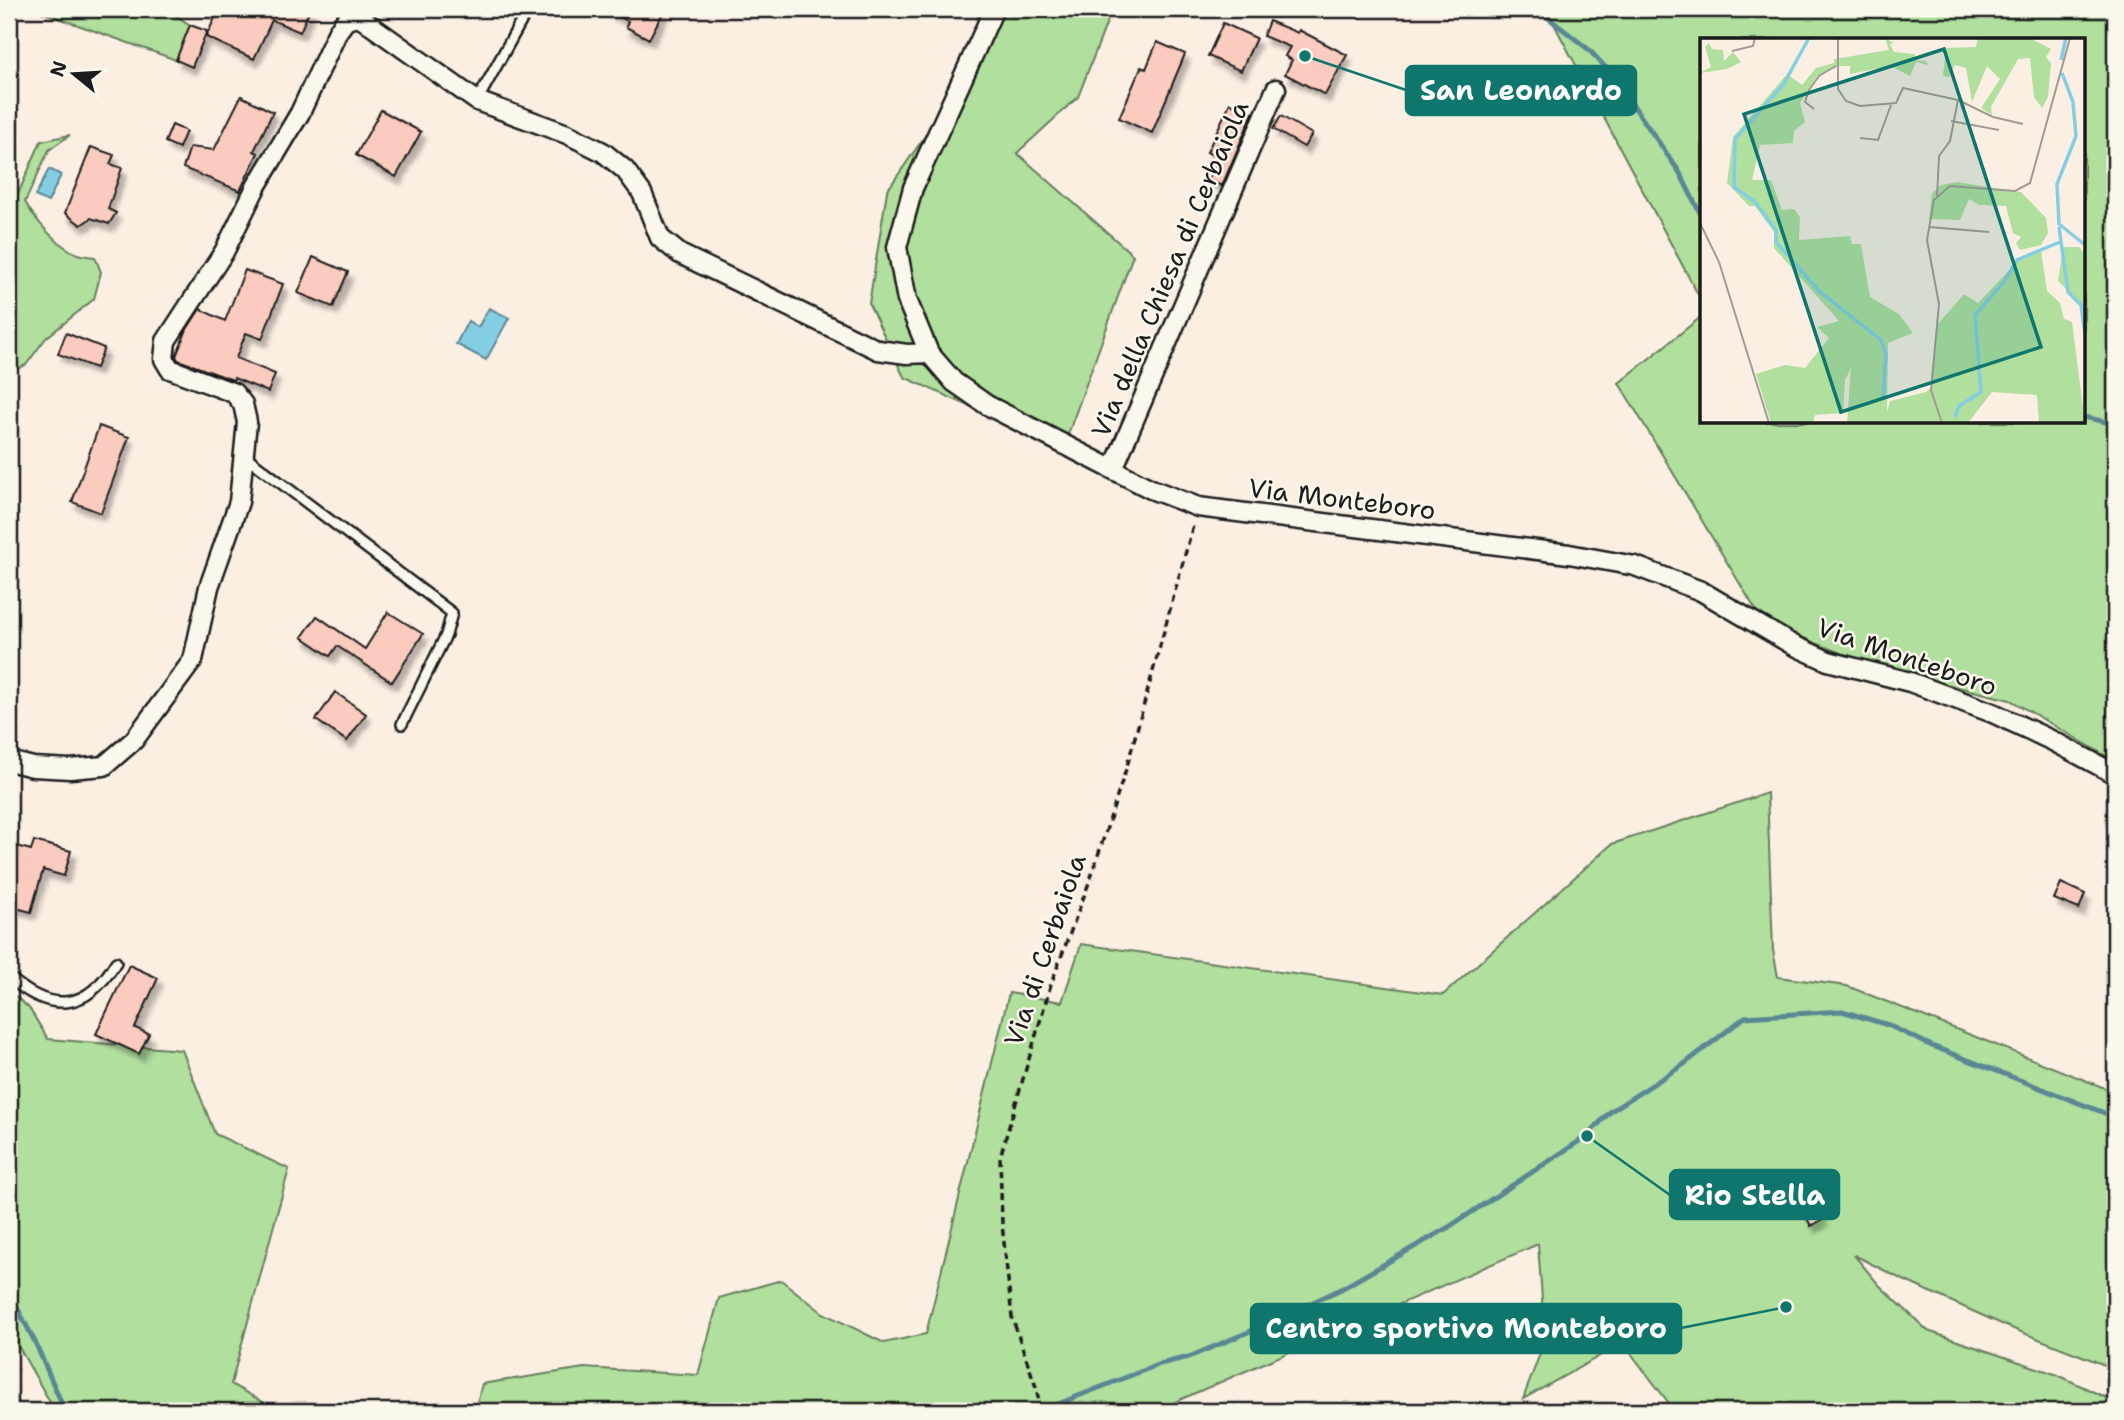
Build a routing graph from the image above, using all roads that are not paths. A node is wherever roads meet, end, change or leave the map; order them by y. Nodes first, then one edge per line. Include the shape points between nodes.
1 (528, 9) edge
2 (994, 9) edge
3 (362, 13) edge
4 (1276, 89) dead end
5 (477, 101) junction
6 (929, 353) junction
7 (243, 454) junction
8 (1113, 469) junction
9 (402, 724) dead end
10 (9, 761) edge
11 (2115, 774) edge
12 (116, 962) dead end
13 (9, 977) edge

1 - 5 lane
2 - 6 street, Via Monteboro via 913,188 897,247 906,300
3 - 5 street
3 - 7 street via 346,20 338,31 224,252 166,341 164,359 170,369 234,393 243,404 247,422
4 - 8 street, Via della Chiesa di Cerbaiola
5 - 6 street via 603,152 625,170 642,193 660,238 680,254 878,350
6 - 8 street, Via Monteboro via 954,382 987,405
7 - 9 lane via 452,613 446,635
7 - 10 street via 239,502 209,587 193,660 134,740 104,766 70,769
8 - 11 street, Via Monteboro via 1198,507 1635,566 1701,591 1828,662 1910,682 1993,713
12 - 13 lane via 103,983 81,998 54,1003 27,994

